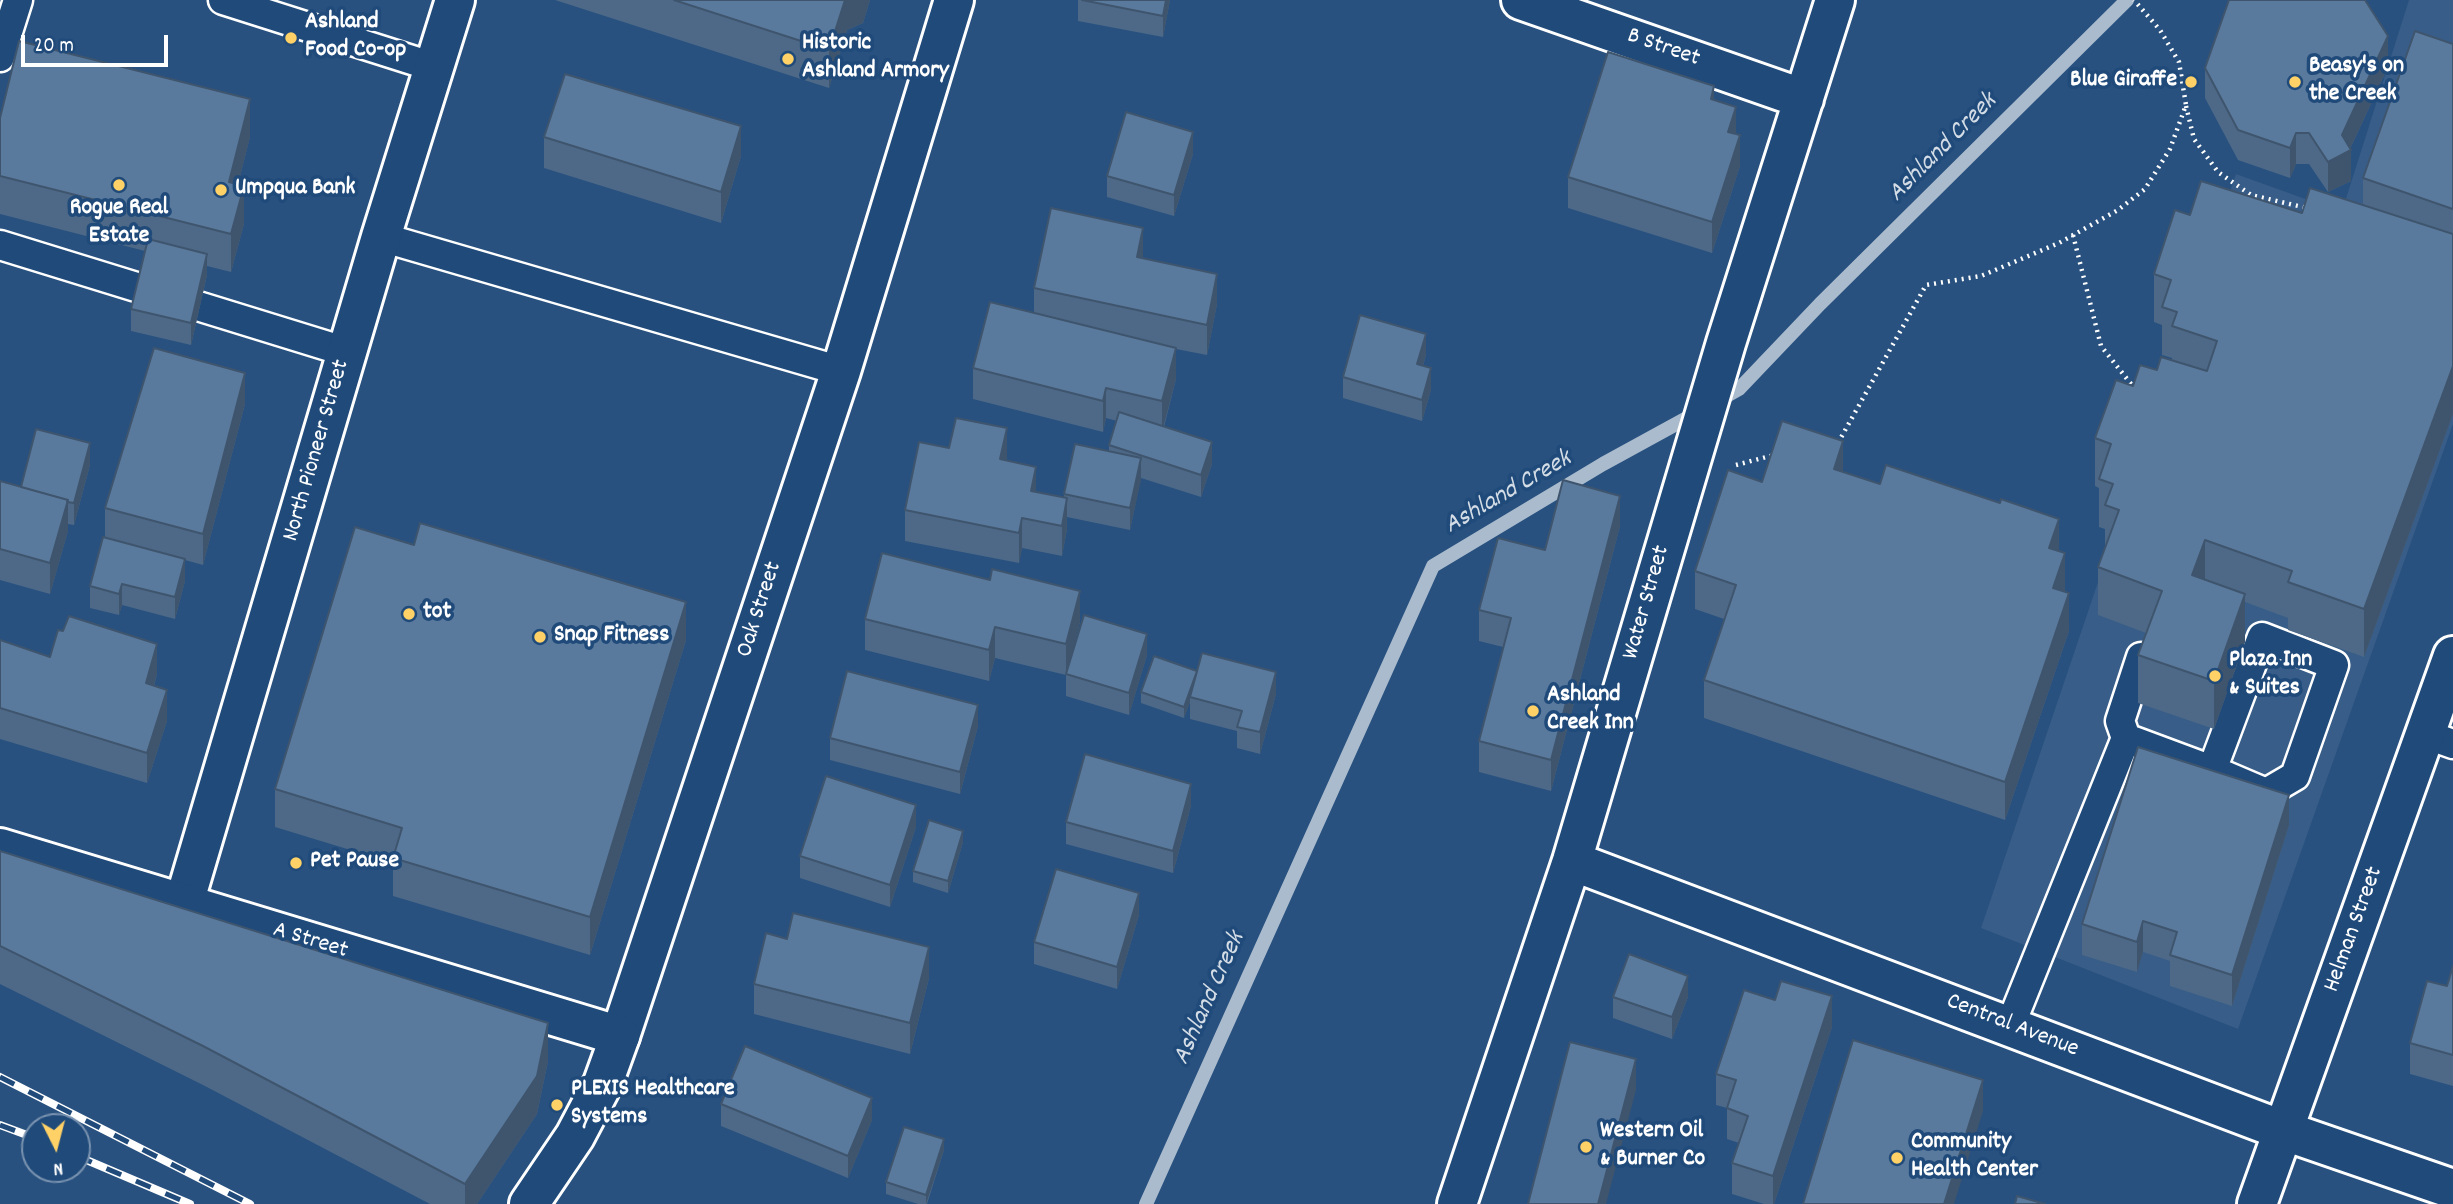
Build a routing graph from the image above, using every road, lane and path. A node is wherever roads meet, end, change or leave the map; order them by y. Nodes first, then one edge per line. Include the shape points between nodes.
1 (18, 0) edge
2 (223, 0) edge
3 (455, 0) edge
4 (954, 0) edge
5 (1521, 0) edge
6 (1835, 0) edge
7 (2134, 0) edge
8 (0, 57) edge
9 (434, 66) junction
10 (1804, 99) junction
11 (2186, 105) junction
12 (2319, 213) edge
13 (2073, 235) junction
14 (381, 237) junction
15 (0, 245) edge
16 (347, 352) junction
17 (841, 371) junction
18 (2135, 389) edge
19 (1838, 444) edge
20 (1783, 455) edge
21 (1723, 468) dead end
22 (2453, 656) edge
23 (2154, 661) edge
24 (2126, 738) junction
25 (2439, 739) edge
26 (2212, 769) junction
27 (0, 848) edge
28 (1572, 860) junction
29 (184, 903) junction
30 (2010, 1026) junction
31 (620, 1036) junction
32 (2283, 1130) junction
33 (2453, 1189) edge
34 (529, 1204) edge
35 (1457, 1204) edge
36 (2257, 1204) edge

1 - 8 lane
2 - 9 lane
3 - 9 street, North Pioneer Street
4 - 17 street, Oak Street
5 - 10 street, B Street
6 - 10 street, Water Street
7 - 11 path via 2179,62
9 - 14 street, North Pioneer Street
10 - 28 street, Water Street via 1676,505
11 - 12 path via 2194,139 2218,172 2251,195
11 - 13 path via 2170,149 2145,189
13 - 18 path via 2101,346
13 - 19 path via 1981,276 1926,285
14 - 16 street, North Pioneer Street
14 - 17 lane
15 - 16 lane
16 - 29 street, North Pioneer Street
17 - 31 street, Oak Street
20 - 21 path
22 - 25 street, Helman Street
23 - 24 lane via 2141,657 2120,721
24 - 26 lane
24 - 30 lane
25 - 32 street, Helman Street
26 - 26 lane via 2266,793 2295,776 2334,665 2262,636 2235,688
27 - 29 street, A Street
28 - 30 street, Central Avenue
28 - 35 street, Water Street
29 - 31 street, A Street
30 - 32 street, Central Avenue
31 - 34 street, Oak Street via 603,1083 575,1136
32 - 33 street, Central Avenue
32 - 36 street, Helman Street

